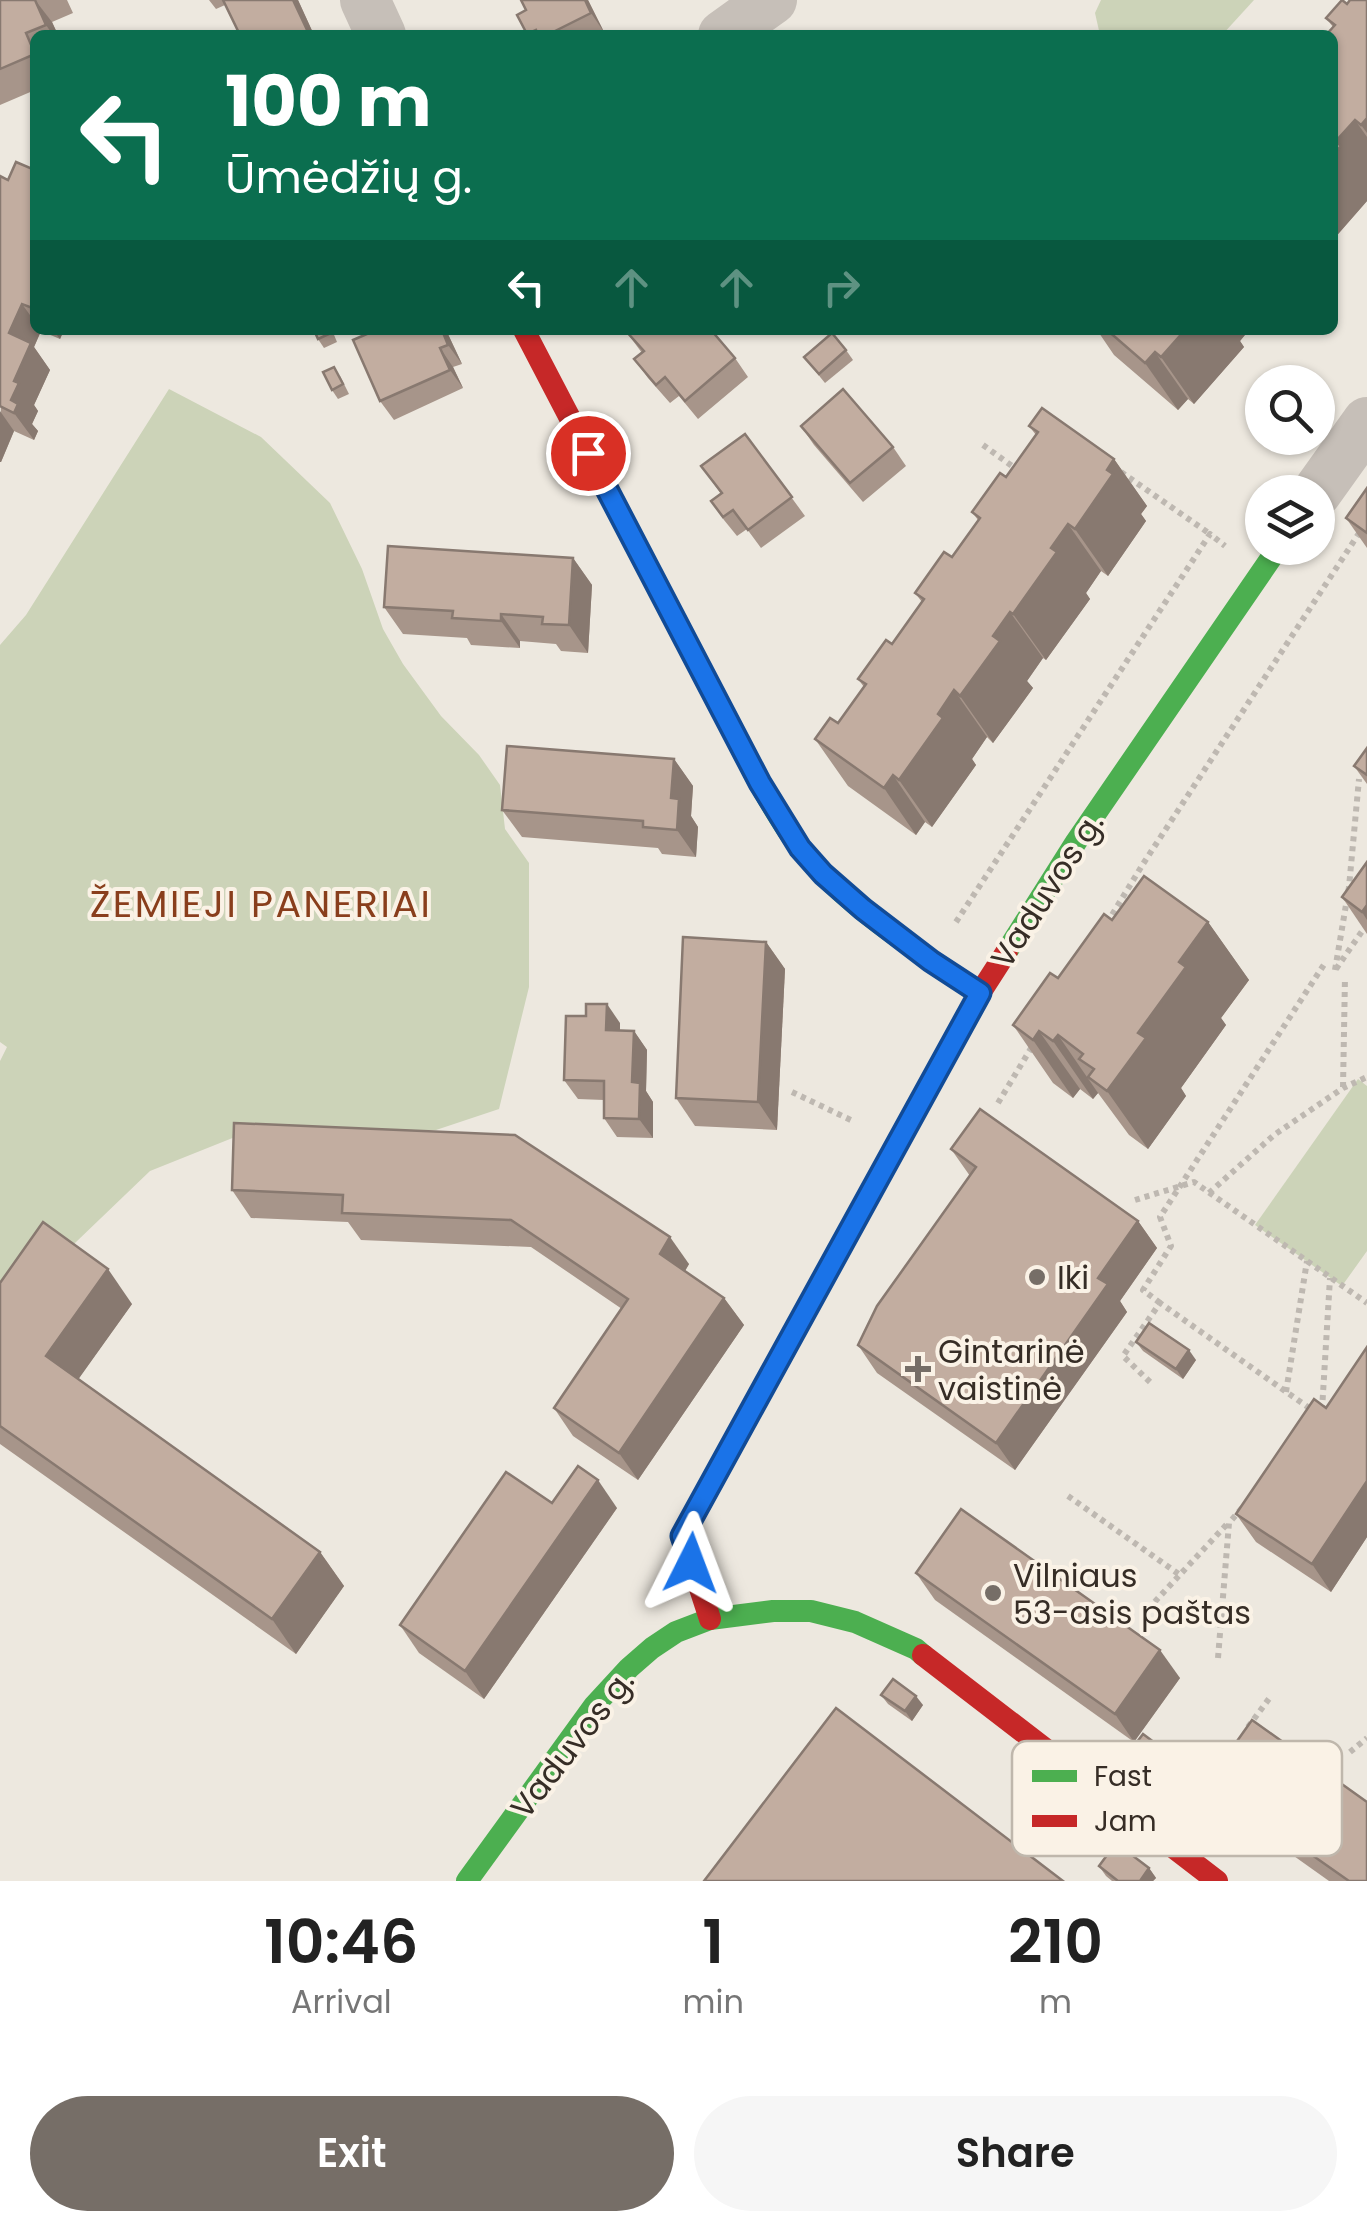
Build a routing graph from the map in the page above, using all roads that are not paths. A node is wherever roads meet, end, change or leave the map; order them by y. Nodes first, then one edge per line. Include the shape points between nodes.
1 (365, 0) edge
2 (772, 0) edge
3 (379, 30) edge
4 (730, 30) edge
5 (527, 335) edge
6 (1367, 422) edge
7 (1329, 475) edge
8 (1265, 565) edge
9 (980, 993) junction
10 (710, 1619) junction
11 (1036, 1741) edge
12 (1185, 1856) edge
13 (467, 1881) edge
14 (1218, 1881) edge

1 - 3 street
2 - 4 street
5 - 9 street via 800,848 863,909
6 - 7 street
8 - 9 street, Vaduvos g.
9 - 10 street, Vaduvos g. via 682,1536
10 - 11 street via 811,1611 855,1622 916,1649
10 - 13 street, Vaduvos g. via 652,1648 594,1706
12 - 14 street

